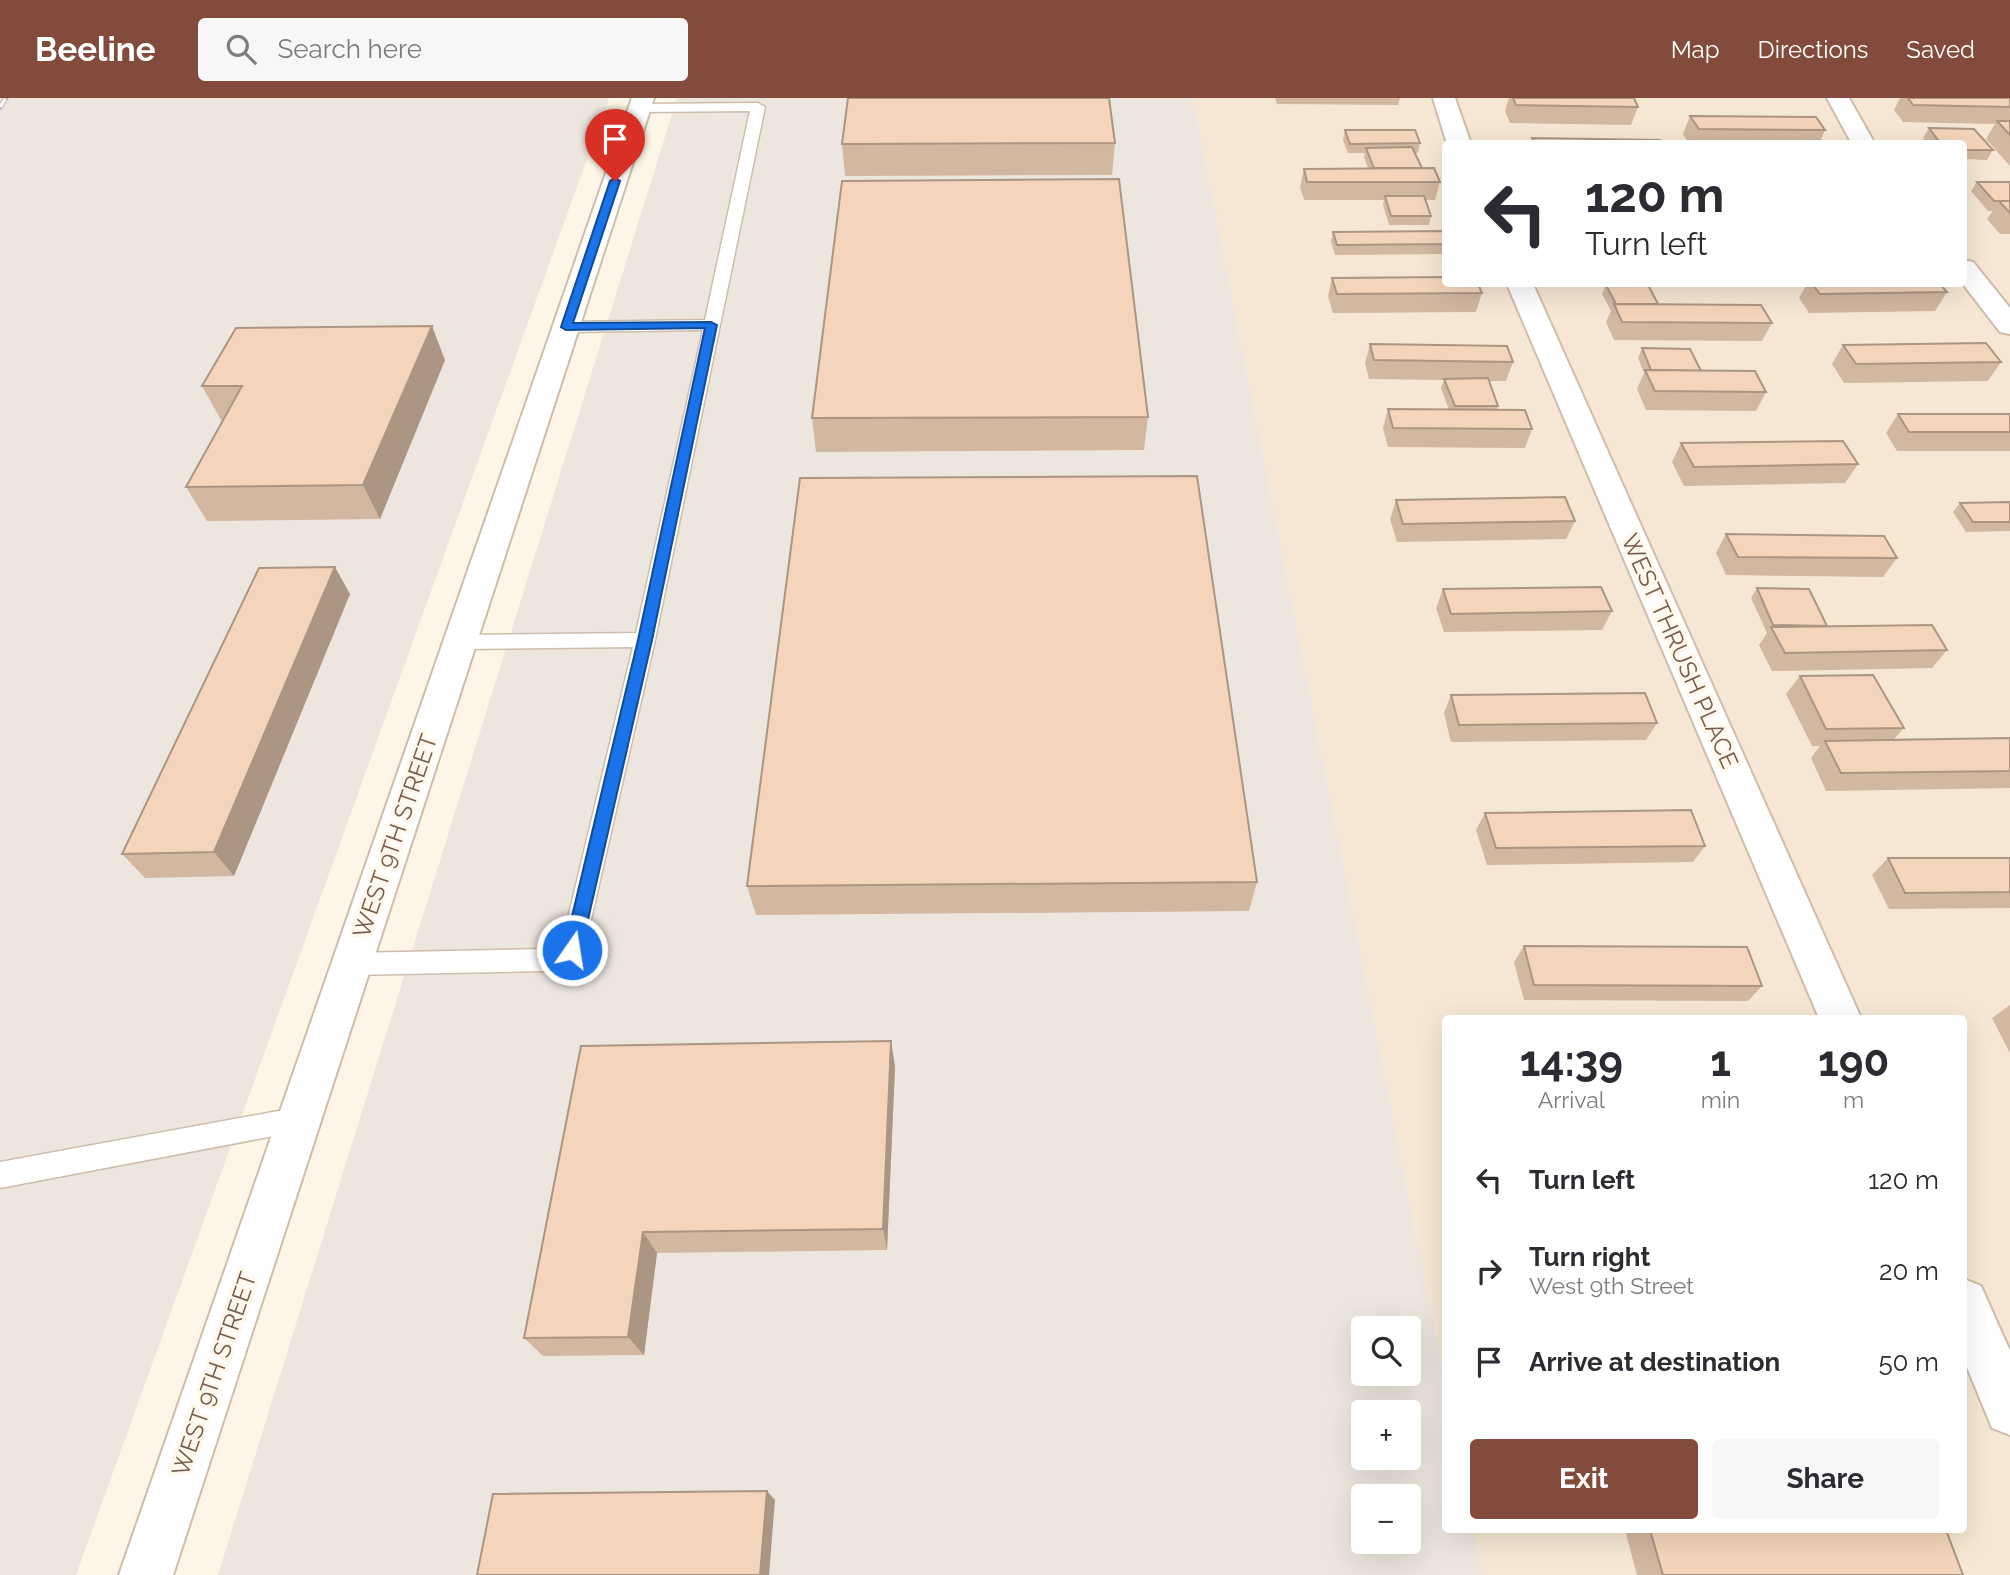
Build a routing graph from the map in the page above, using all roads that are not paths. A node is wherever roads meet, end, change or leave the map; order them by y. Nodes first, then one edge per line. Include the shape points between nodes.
1 (1444, 98) edge
2 (1838, 98) edge
3 (765, 102) edge
4 (642, 103) edge
5 (1458, 140) edge
6 (1861, 140) edge
7 (1967, 272) edge
8 (1521, 287) edge
9 (711, 325) junction
10 (2010, 326) edge
11 (566, 327) junction
12 (645, 640) junction
13 (460, 642) junction
14 (352, 964) junction
15 (1839, 1015) edge
16 (300, 1119) junction
17 (0, 1175) edge
18 (1967, 1310) edge
19 (2010, 1410) edge
20 (146, 1575) edge

1 - 5 street
2 - 6 street
3 - 4 lane
3 - 9 lane
4 - 11 street, WEST 9TH STREET
7 - 10 street
8 - 15 street, WEST THRUSH PLACE
9 - 11 lane
9 - 12 lane
11 - 13 street, WEST 9TH STREET
12 - 13 lane
12 - 14 lane via 572,950 546,960
13 - 14 street, WEST 9TH STREET
14 - 16 street, WEST 9TH STREET
16 - 17 lane
16 - 20 street, WEST 9TH STREET
18 - 19 street

